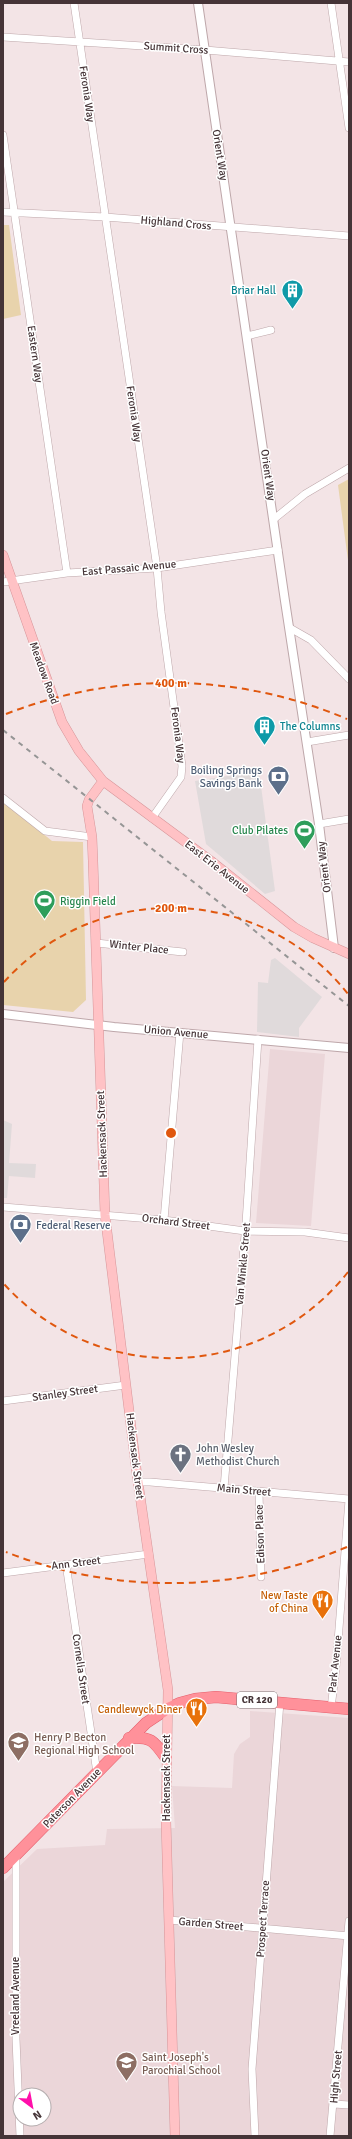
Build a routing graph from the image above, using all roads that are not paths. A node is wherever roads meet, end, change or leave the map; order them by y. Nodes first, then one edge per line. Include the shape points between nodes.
1 (74, 3) edge
2 (198, 3) edge
3 (331, 3) edge
4 (3, 37) edge
5 (80, 42) junction
6 (205, 50) junction
7 (339, 62) junction
8 (349, 62) edge
9 (349, 128) edge
10 (3, 135) edge
11 (3, 212) edge
12 (14, 212) junction
13 (105, 217) junction
14 (231, 228) junction
15 (349, 236) edge
16 (271, 330) dead end
17 (247, 336) junction
18 (349, 468) edge
19 (274, 518) junction
20 (278, 550) junction
21 (3, 555) edge
22 (157, 568) junction
23 (67, 573) junction
24 (7, 580) edge
25 (290, 628) junction
26 (349, 679) edge
27 (349, 735) edge
28 (307, 742) junction
29 (103, 781) junction
30 (3, 798) edge
31 (152, 818) junction
32 (349, 819) edge
33 (320, 824) junction
34 (92, 837) junction
35 (96, 943) junction
36 (334, 948) junction
37 (183, 952) dead end
38 (348, 954) edge
39 (3, 1014) edge
40 (98, 1025) junction
41 (180, 1032) junction
42 (258, 1039) junction
43 (349, 1048) edge
44 (3, 1207) edge
45 (105, 1215) junction
46 (164, 1220) junction
47 (245, 1231) junction
48 (349, 1238) edge
49 (126, 1385) junction
50 (3, 1401) edge
51 (138, 1482) junction
52 (224, 1488) junction
53 (259, 1491) junction
54 (349, 1499) edge
55 (149, 1554) junction
56 (66, 1564) junction
57 (3, 1573) edge
58 (261, 1577) dead end
59 (280, 1702) junction
60 (167, 1708) junction
61 (331, 1708) junction
62 (349, 1709) edge
63 (130, 1738) junction
64 (166, 1758) junction
65 (97, 1773) junction
66 (16, 1855) junction
67 (3, 1868) edge
68 (169, 1920) junction
69 (349, 1921) edge
70 (262, 1928) junction
71 (348, 1936) edge
72 (334, 2104) junction
73 (349, 2105) edge
74 (20, 2136) edge
75 (175, 2136) edge
76 (255, 2136) edge
77 (330, 2136) edge

1 - 5 street, Feronia Way
2 - 6 street, Orient Way
3 - 7 street
4 - 5 street, Summit Cross
5 - 6 street, Summit Cross
5 - 13 street, Feronia Way
6 - 7 street, Summit Cross
6 - 14 street, Orient Way
7 - 8 street, Summit Cross
7 - 9 street
10 - 12 street, Eastern Way
11 - 12 street, Highland Cross
12 - 13 street, Highland Cross
12 - 23 street, Eastern Way
13 - 14 street, Highland Cross
13 - 22 street, Feronia Way
14 - 15 street, Highland Cross
14 - 17 street, Orient Way
16 - 17 street
17 - 19 street, Orient Way
18 - 19 street via 305,494
19 - 20 street, Orient Way
20 - 22 street, East Passaic Avenue
20 - 25 street, Orient Way
21 - 24 main road, Meadow Road
22 - 23 street, East Passaic Avenue
22 - 31 street, Feronia Way via 182,766 181,777
23 - 24 street, East Passaic Avenue
24 - 29 main road, Meadow Road via 62,722 79,751
25 - 26 street via 311,640
25 - 28 street, Orient Way
27 - 28 street
28 - 33 street, Orient Way
29 - 31 main road, East Erie Avenue
29 - 34 main road, Hackensack Street via 87,806
30 - 34 street via 45,831
31 - 36 main road, East Erie Avenue via 212,861 294,927
32 - 33 street
33 - 36 street, Orient Way
34 - 35 main road, Hackensack Street
35 - 37 street, Winter Place
35 - 40 main road, Hackensack Street
36 - 38 main road, East Erie Avenue
39 - 40 street, Union Avenue
40 - 41 street, Union Avenue
40 - 45 main road, Hackensack Street
41 - 42 street, Union Avenue
41 - 46 street
42 - 43 street, Union Avenue
42 - 47 street, Van Winkle Street
44 - 45 street, Orchard Street
45 - 46 street, Orchard Street
45 - 49 main road, Hackensack Street
46 - 47 street, Orchard Street
47 - 48 street, Orchard Street via 305,1232
47 - 52 street, Van Winkle Street
49 - 50 street, Stanley Street
49 - 51 main road, Hackensack Street
51 - 52 street, Main Street
51 - 55 main road, Hackensack Street
52 - 53 street, Main Street
53 - 54 street, Main Street
53 - 58 street, Edison Place
54 - 61 street, Park Avenue
55 - 56 street, Ann Street
55 - 60 main road, Hackensack Street via 168,1690
56 - 57 street, Ann Street
56 - 65 street, Cornelia Street
59 - 60 main road, Paterson Avenue / CR 120 via 216,1697 195,1699
59 - 61 main road, Paterson Avenue / CR 120
59 - 70 street, Prospect Terrace
60 - 63 main road, Paterson Avenue / CR 120
60 - 64 main road, Hackensack Street
61 - 62 main road, Paterson Avenue / CR 120
63 - 64 main road via 145,1737 152,1740
63 - 65 main road, Paterson Avenue / CR 120
64 - 68 main road, Hackensack Street
65 - 66 main road, Paterson Avenue / CR 120
66 - 67 main road, Paterson Avenue / CR 120
66 - 74 street, Vreeland Avenue via 16,2034
68 - 70 street, Garden Street
68 - 75 main road, Hackensack Street
69 - 71 street, High Street
70 - 71 street, Garden Street
70 - 76 street, Prospect Terrace via 252,2069
71 - 72 street, High Street
72 - 73 street
72 - 77 street, High Street

